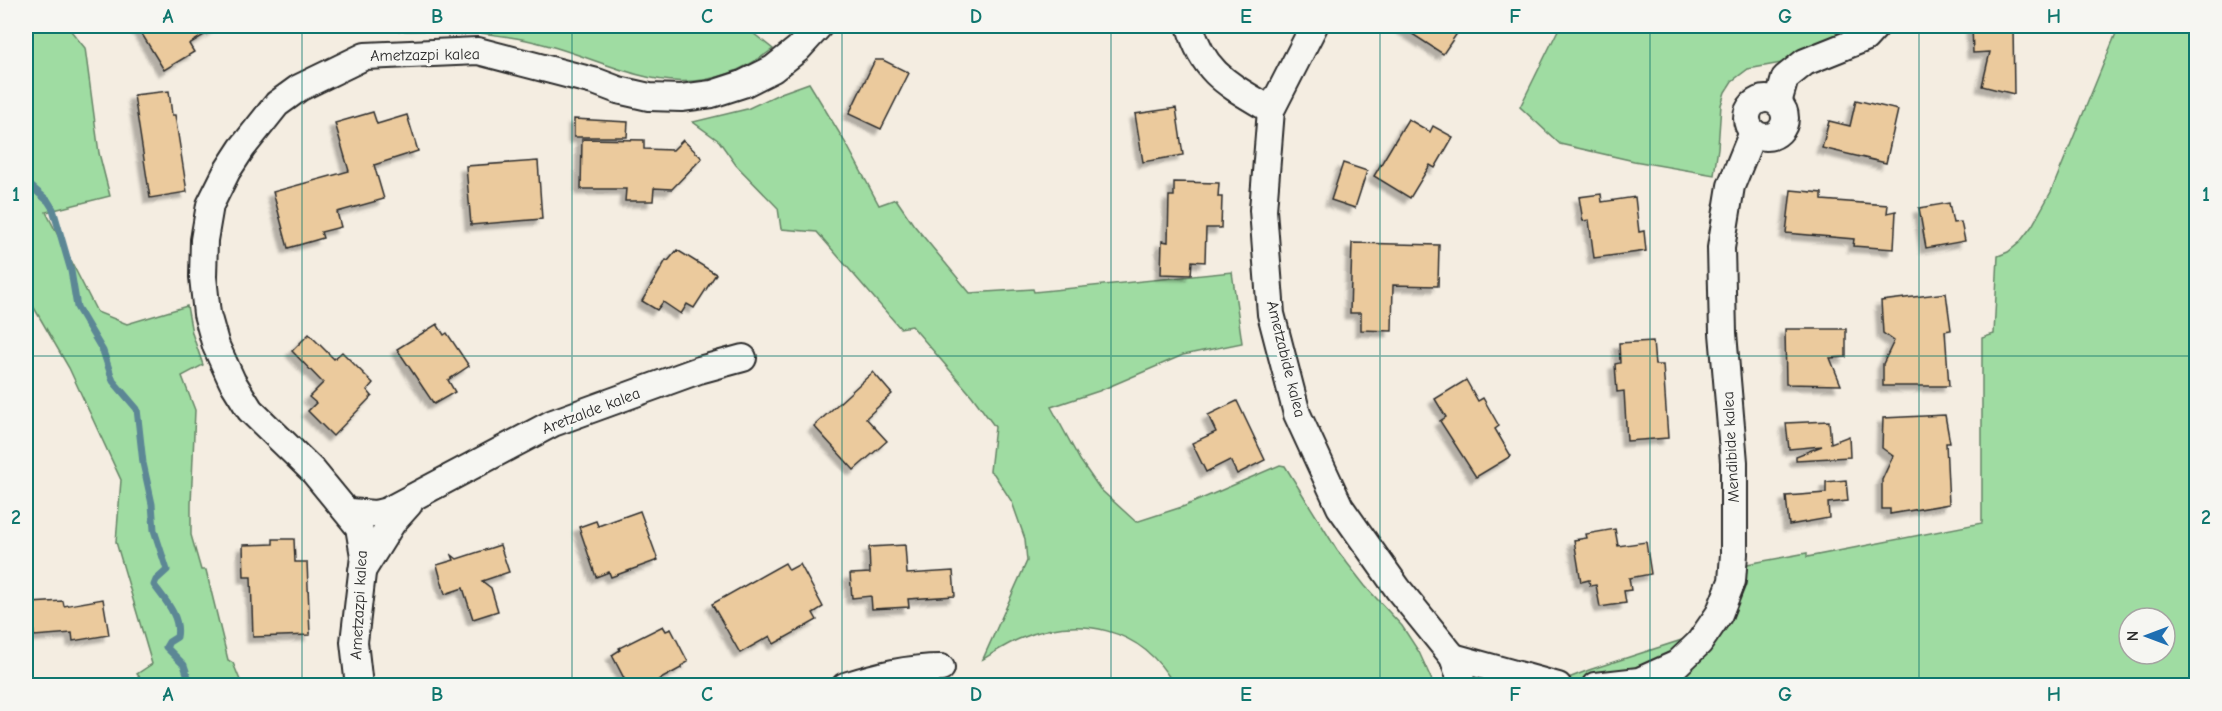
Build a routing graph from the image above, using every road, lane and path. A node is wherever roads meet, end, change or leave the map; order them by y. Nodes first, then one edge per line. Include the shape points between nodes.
1 (819, 26) edge
2 (1190, 26) edge
3 (1314, 26) edge
4 (1876, 26) edge
5 (1271, 110) junction
6 (743, 358) dead end
7 (415, 497) junction
8 (349, 512) junction
9 (362, 571) junction
10 (1453, 657) junction
11 (941, 668) dead end
12 (359, 686) edge
13 (844, 686) edge
14 (1463, 686) edge
15 (1558, 686) edge
16 (1595, 686) edge

1 - 8 street, Ametzazpi kalea via 772,69 712,94 649,97 478,51 390,53 365,56 325,73 277,104 227,171 210,205 204,240 207,314 216,346 250,410
2 - 5 street via 1212,70
3 - 5 street, Ametzabide kalea
4 - 16 street, Mendibide kalea via 1865,38 1805,62 1785,78 1778,103 1766,98 1753,103 1747,114 1753,132 1731,186 1721,248 1723,333 1734,462 1734,554 1732,580 1719,614 1699,643 1677,664 1639,681
5 - 10 street, Ametzabide kalea via 1263,210 1271,314 1297,414 1340,507 1398,589
6 - 7 street, Aretzalde kalea via 553,423
7 - 8 street, Aretzalde kalea via 375,514
7 - 9 street, Aretzalde kalea via 392,523
8 - 9 street, Ametzazpi kalea via 359,526
9 - 12 street, Ametzazpi kalea via 354,642
10 - 14 street, Ametzabide kalea
10 - 15 street
11 - 13 street via 886,673

